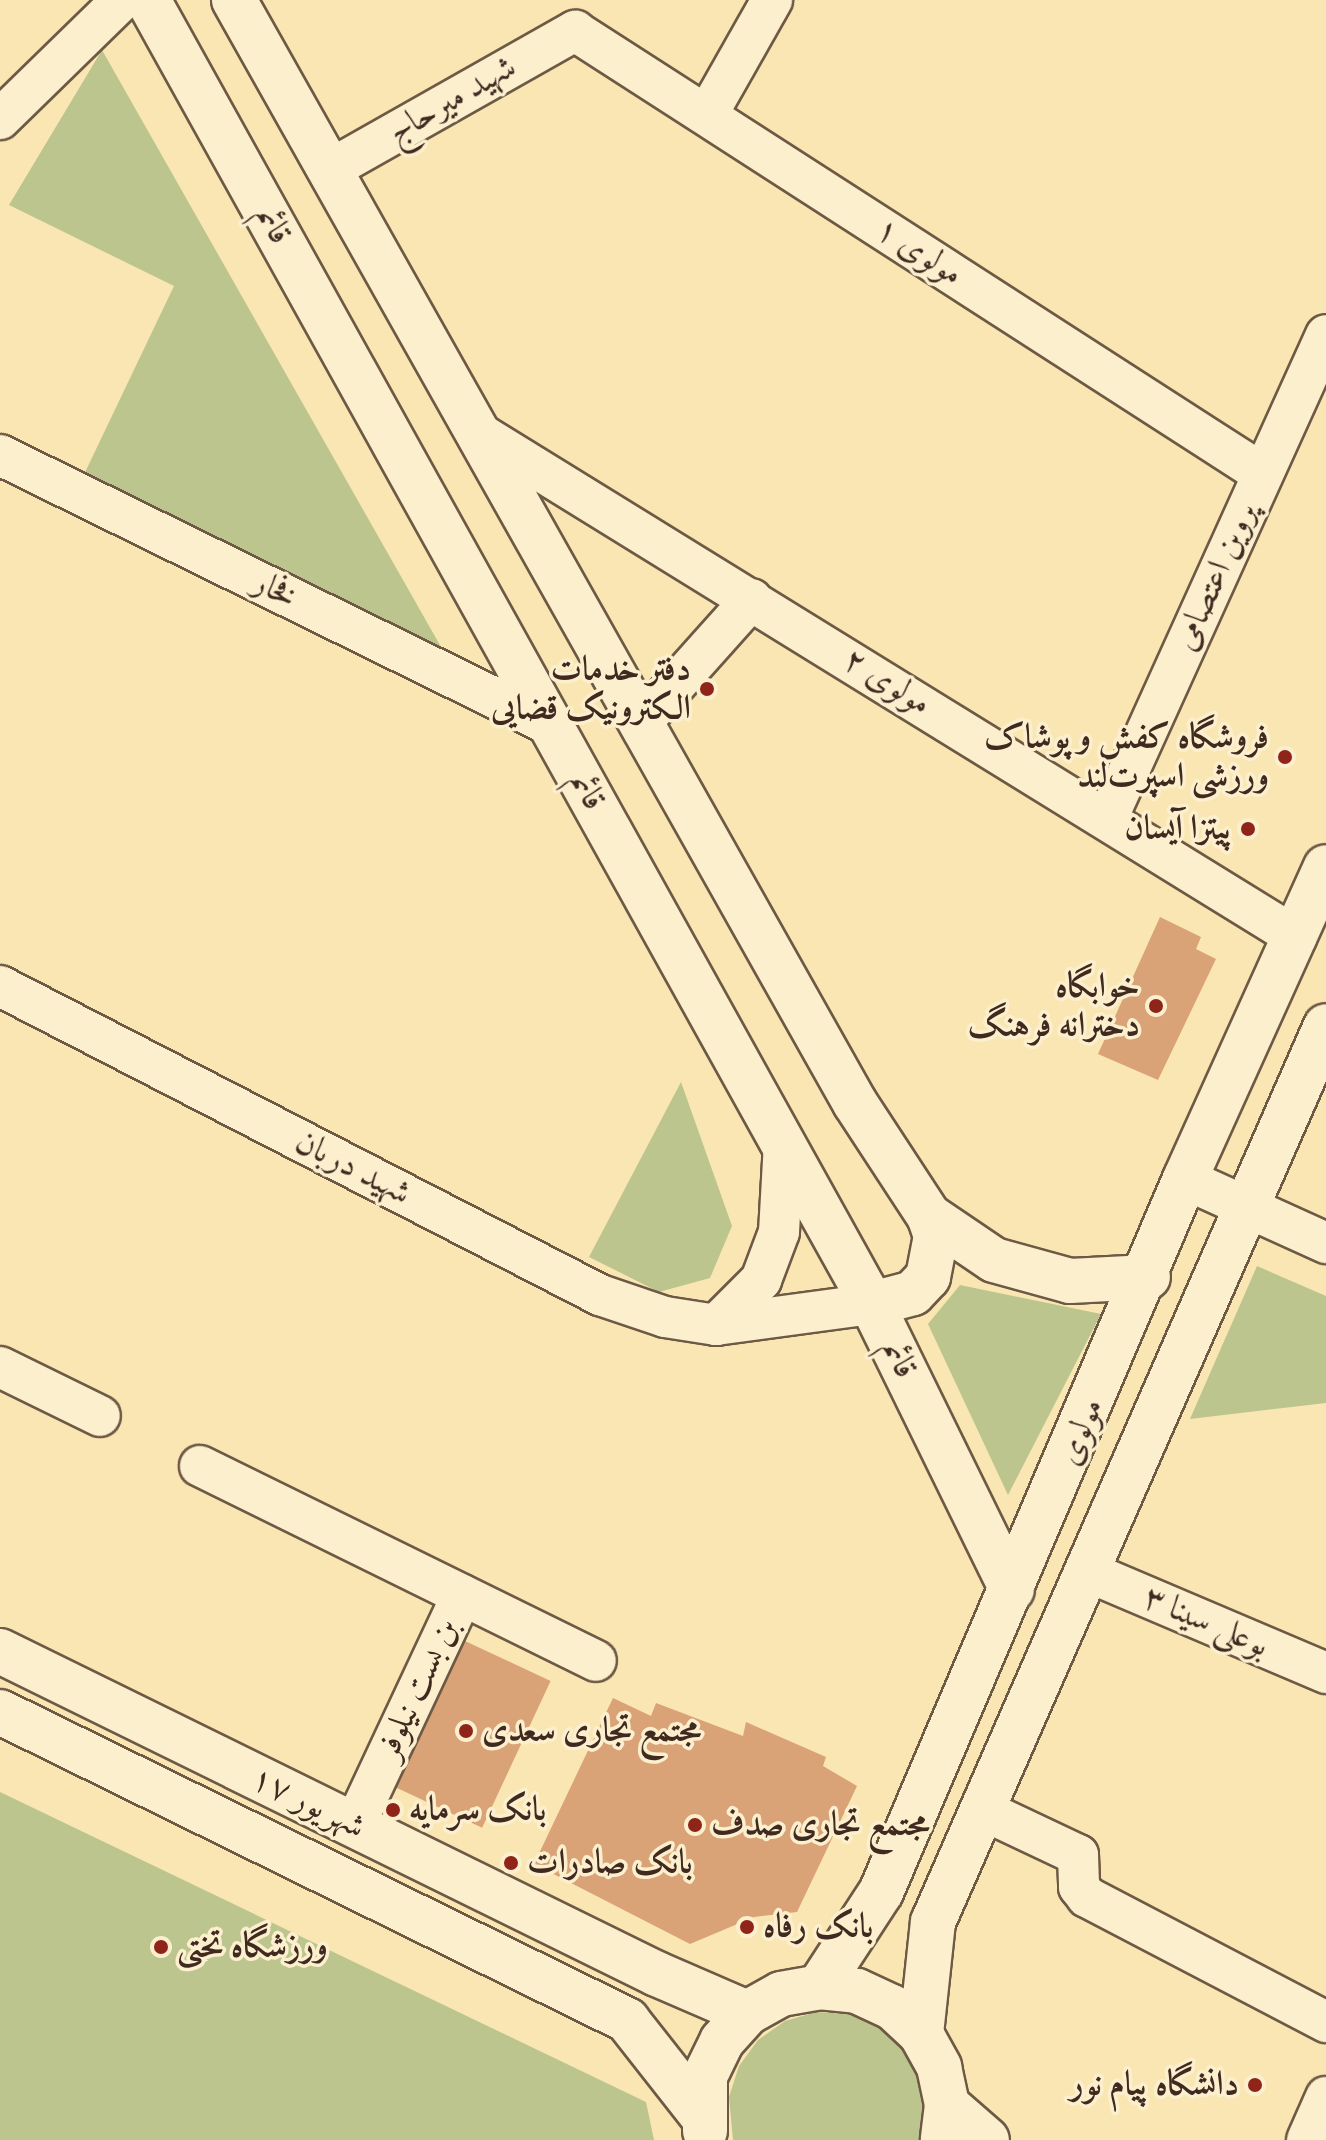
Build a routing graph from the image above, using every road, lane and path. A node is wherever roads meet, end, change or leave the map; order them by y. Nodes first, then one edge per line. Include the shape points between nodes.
1 (122, 0) edge
2 (148, 0) edge
3 (234, 0) edge
4 (772, 0) edge
5 (575, 31) joint
6 (707, 115) junction
7 (0, 119) edge
8 (329, 170) junction
9 (1326, 335) edge
10 (476, 431) junction
11 (0, 455) edge
12 (1263, 474) junction
13 (752, 599) junction
14 (641, 723) junction
15 (550, 725) junction
16 (1107, 819) junction
17 (1326, 867) edge
18 (1296, 937) junction
19 (0, 986) edge
20 (1326, 1026) edge
21 (784, 1143) junction
22 (1185, 1179) junction
23 (1248, 1210) junction
24 (929, 1216) junction
25 (1326, 1243) edge
26 (1148, 1277) junction
27 (872, 1304) junction
28 (716, 1325) junction
29 (0, 1367) edge
30 (100, 1416) dead end
31 (200, 1466) dead end
32 (1086, 1571) junction
33 (1012, 1590) junction
34 (462, 1595) junction
35 (0, 1651) edge
36 (596, 1661) dead end
37 (1326, 1673) edge
38 (0, 1712) edge
39 (985, 1811) junction
40 (354, 1826) junction
41 (819, 1987) junction
42 (747, 2013) junction
43 (1326, 2022) edge
44 (921, 2034) junction
45 (1326, 2097) edge
46 (945, 2122) edge
47 (704, 2127) edge
48 (987, 2140) edge
49 (1307, 2140) edge

1 - 7 street
2 - 15 main road, قائم
3 - 8 main road
4 - 6 street
5 - 6 street, مولوی ۱
5 - 8 street, شهید میرحاج
6 - 12 street, مولوی ۱
8 - 10 main road
9 - 12 street, پروین اعتصامی
10 - 13 street, مولوی ۲
10 - 14 main road
11 - 15 street, فخار
12 - 16 street, پروین اعتصامی
13 - 14 street
13 - 16 street, مولوی ۲
14 - 24 main road via 855,1103
15 - 21 main road, قائم
16 - 18 street, مولوی ۲
17 - 18 main road, مولوی
18 - 22 main road, مولوی
19 - 28 street, شهید دربان via 600,1295 665,1317
20 - 23 main road, مولوی
21 - 27 main road, قائم
21 - 28 street via 779,1232 761,1280
22 - 23 street
22 - 26 main road, مولوی
23 - 25 street
23 - 32 main road, مولوی
24 - 26 main road via 994,1260 1025,1269 1070,1281
24 - 27 main road via 936,1258 928,1277 913,1293
26 - 33 main road, مولوی
27 - 28 street, شهید دربان
27 - 33 main road, قائم
29 - 30 street
31 - 34 street
32 - 37 street, بوعلی سینا ۳
32 - 39 main road, مولوی
33 - 41 main road, مولوی via 881,1892
34 - 36 street
34 - 40 street, بن بست نیلوفر
35 - 40 main road, ۱۷ شهریور
38 - 47 main road, ۱۷ شهریور via 627,2020
39 - 43 street via 1078,1855 1079,1887 1087,1897
39 - 44 main road, مولوی via 933,1922
40 - 42 main road, ۱۷ شهریور
41 - 42 main road via 781,1994
41 - 44 main road via 857,1991 892,2007
42 - 47 main road via 722,2041 705,2076
44 - 46 main road via 939,2067
45 - 49 street
46 - 48 main road

